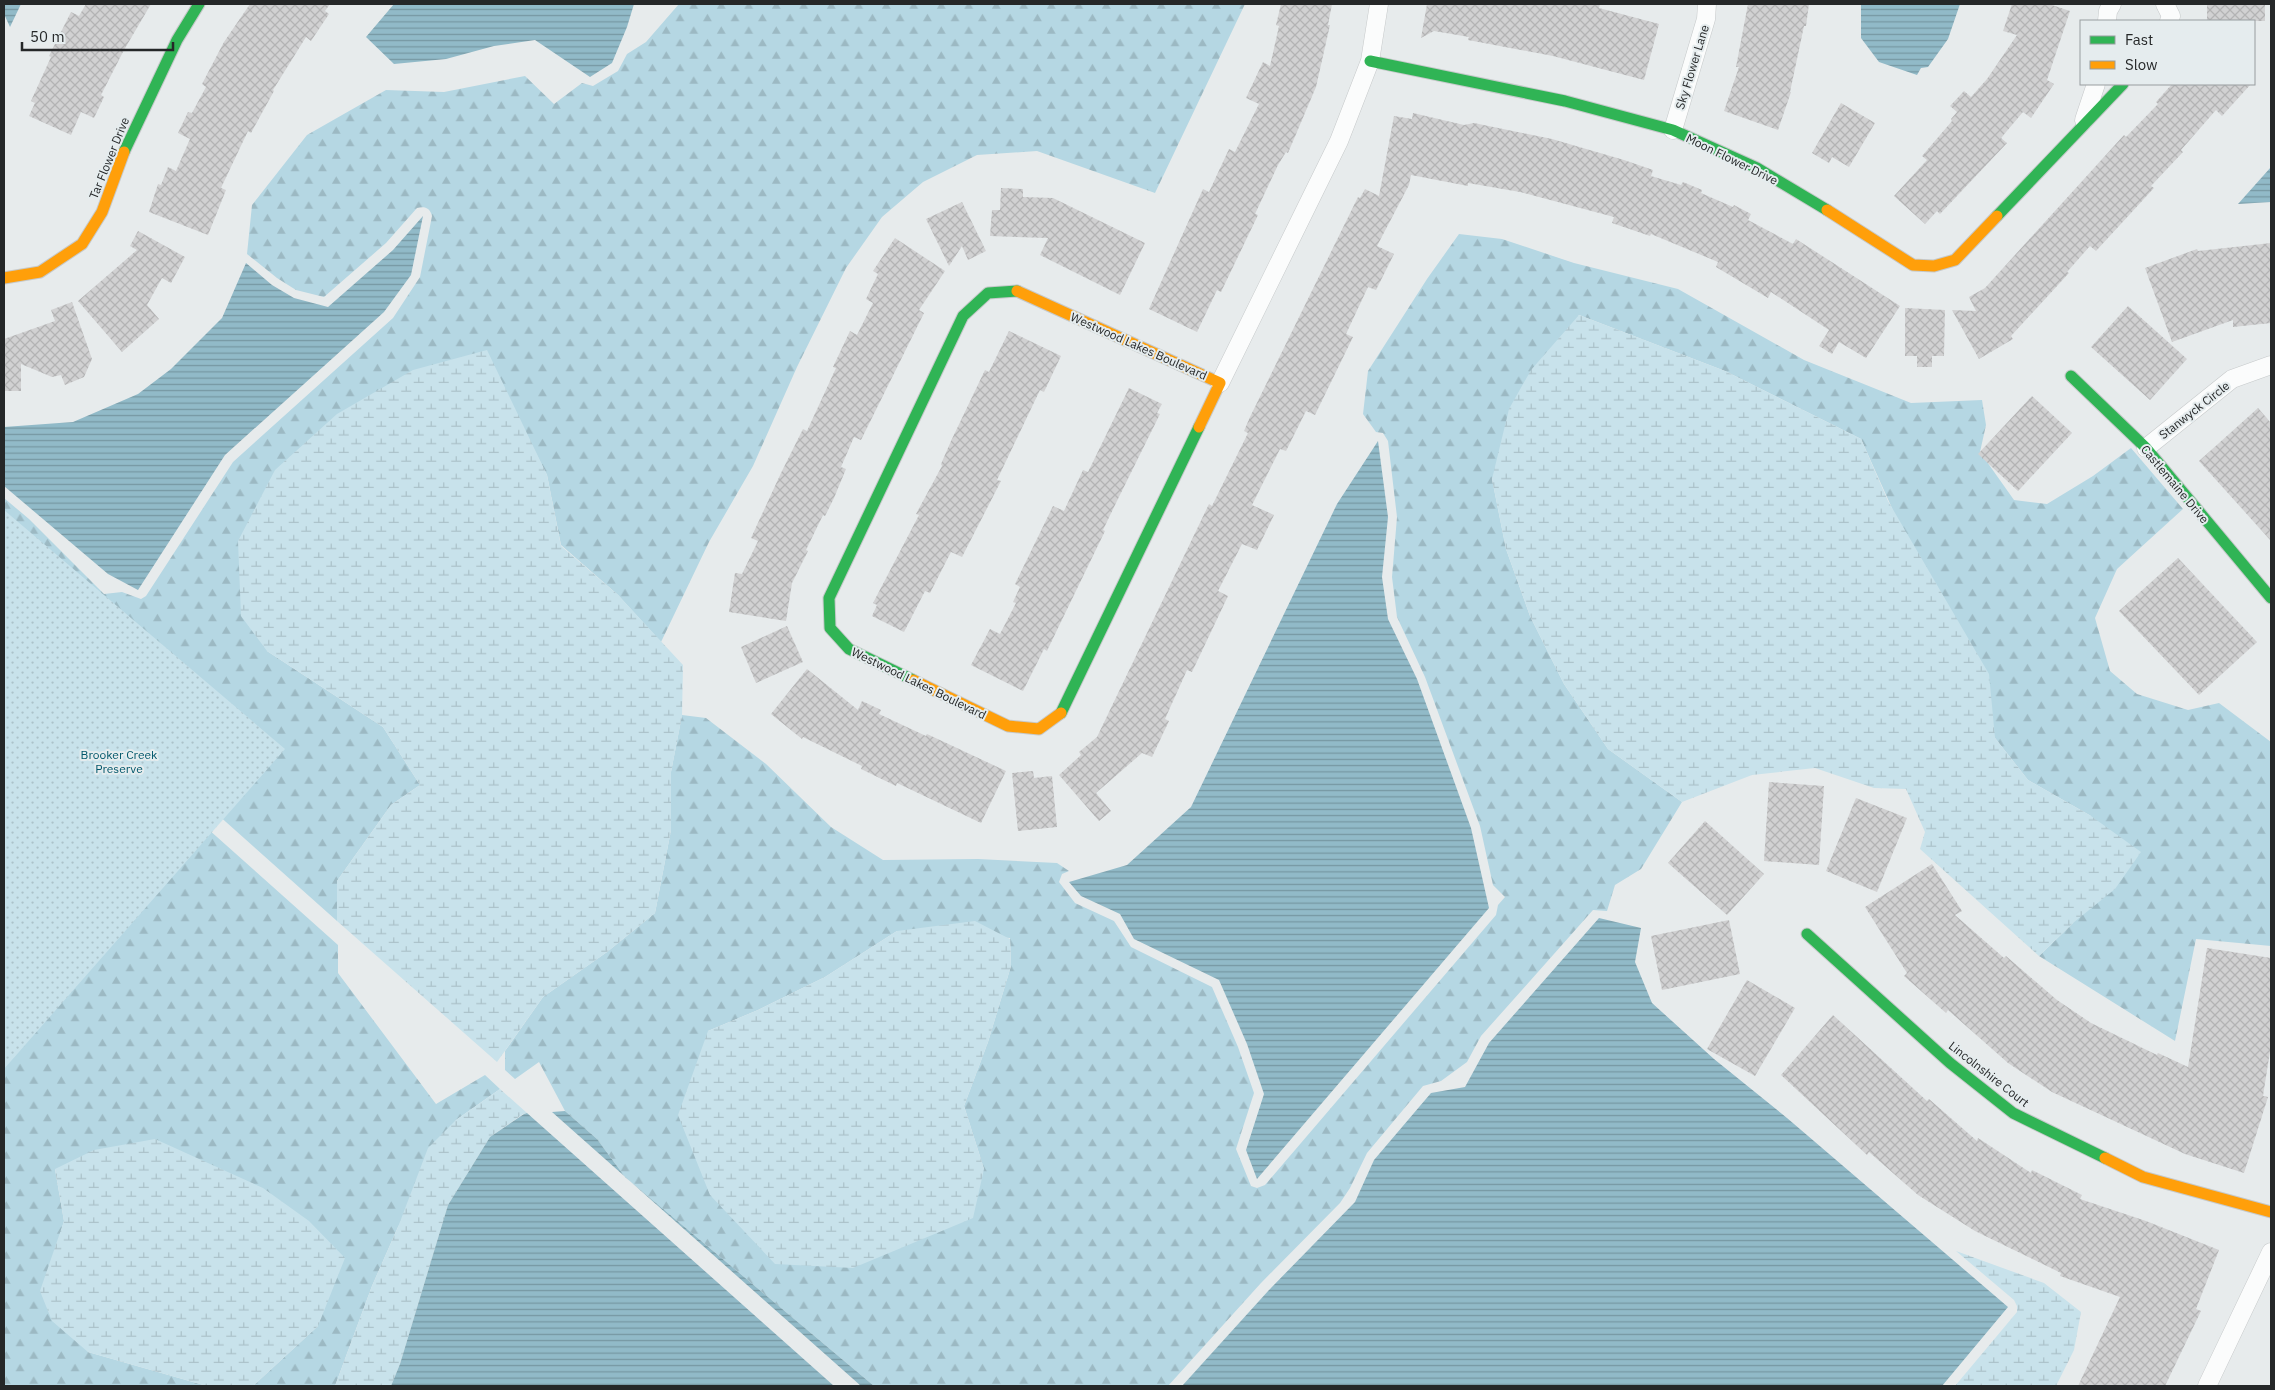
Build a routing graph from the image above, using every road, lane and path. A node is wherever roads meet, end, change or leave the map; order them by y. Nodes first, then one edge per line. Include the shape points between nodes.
1 (200, 4) edge
2 (1379, 4) edge
3 (1707, 4) edge
4 (2112, 4) edge
5 (2165, 4) edge
6 (2108, 20) edge
7 (2169, 20) edge
8 (1370, 62) junction
9 (2096, 85) edge
10 (2122, 85) edge
11 (2082, 127) junction
12 (1673, 130) junction
13 (4, 278) edge
14 (2271, 365) edge
15 (2071, 376) dead end
16 (1220, 383) junction
17 (2146, 448) junction
18 (2271, 598) edge
19 (1807, 934) dead end
20 (2271, 1212) edge
21 (2271, 1252) edge
22 (2207, 1386) edge

1 - 13 street, Tar Flower Drive via 177,40 127,143 102,212 82,244 40,272
2 - 8 street, Westwood Lakes Boulevard
3 - 12 street, Sky Flower Lane via 1706,19
4 - 6 street
5 - 7 street via 2171,16
8 - 12 street, Moon Flower Drive via 1565,101
8 - 16 street, Westwood Lakes Boulevard via 1339,141
9 - 11 street, Moon Flower Drive
10 - 11 street, Moon Flower Drive
11 - 12 street, Moon Flower Drive via 1955,260 1934,266 1913,266 1757,168
14 - 17 street, Stanwyck Circle via 2232,380
15 - 17 street, Castlemaine Drive
16 - 16 street, Westwood Lakes Boulevard via 1063,711 1039,729 1008,726 849,649 830,628 829,598 833,589 964,316 988,293 1017,291
17 - 18 street, Castlemaine Drive
19 - 20 street, Lincolnshire Court via 1950,1063 2013,1113 2143,1177
21 - 22 street

